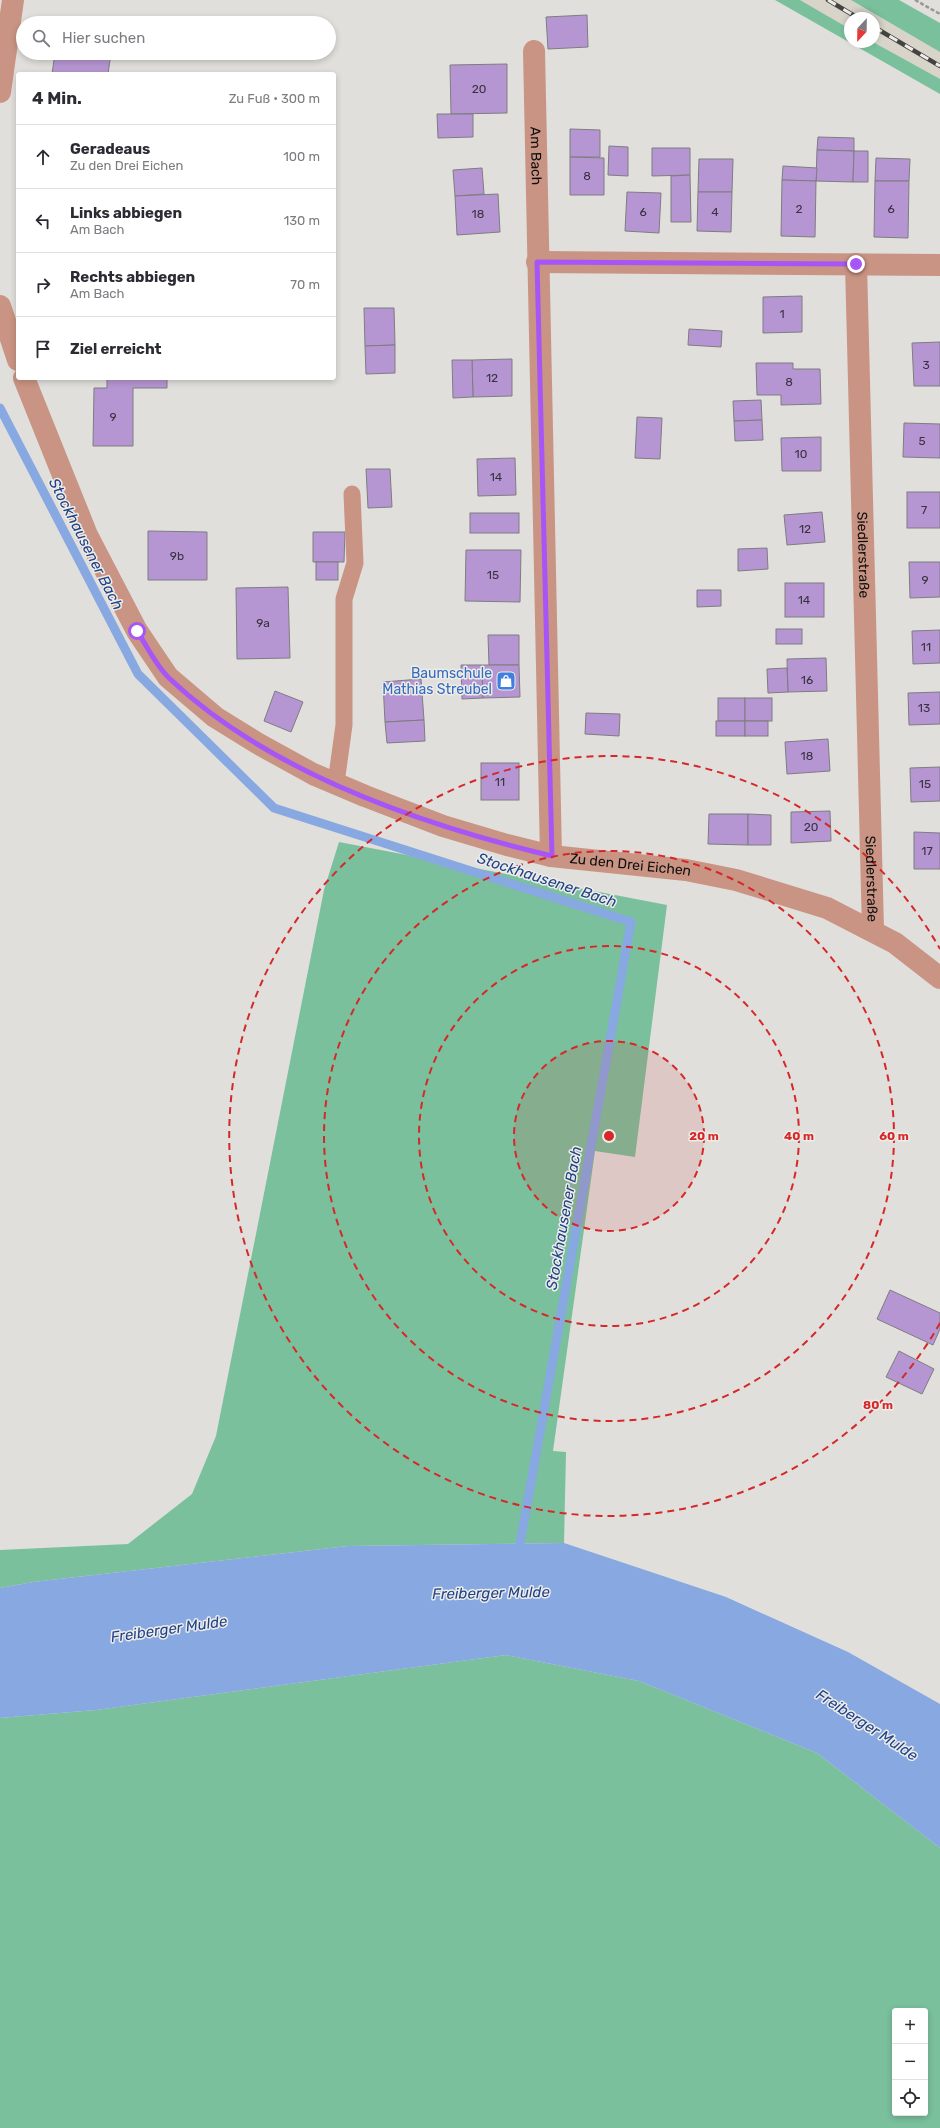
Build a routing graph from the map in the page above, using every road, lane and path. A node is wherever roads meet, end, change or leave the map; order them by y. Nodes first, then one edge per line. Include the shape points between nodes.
1 (13, 0) edge
2 (916, 0) edge
3 (940, 14) edge
4 (534, 50) dead end
5 (0, 92) edge
6 (537, 262) junction
7 (856, 264) junction
8 (940, 265) edge
9 (0, 306) edge
10 (16, 354) edge
11 (25, 380) edge
12 (352, 494) dead end
13 (336, 783) junction
14 (552, 856) junction
15 (873, 930) junction
16 (940, 978) edge

1 - 5 street
2 - 3 path
4 - 6 street, Am Bach
6 - 7 street
6 - 14 street, Am Bach
7 - 8 street
7 - 15 street, Siedlerstraße
9 - 10 street
11 - 13 street, Zu den Drei Eichen via 87,535 137,631 168,677 215,716 257,743 313,774
12 - 13 lane via 355,563 344,599 344,725
13 - 14 street, Zu den Drei Eichen via 443,826
14 - 15 street, Zu den Drei Eichen via 686,870 736,880 827,908
15 - 16 street, Zu den Drei Eichen via 895,943

